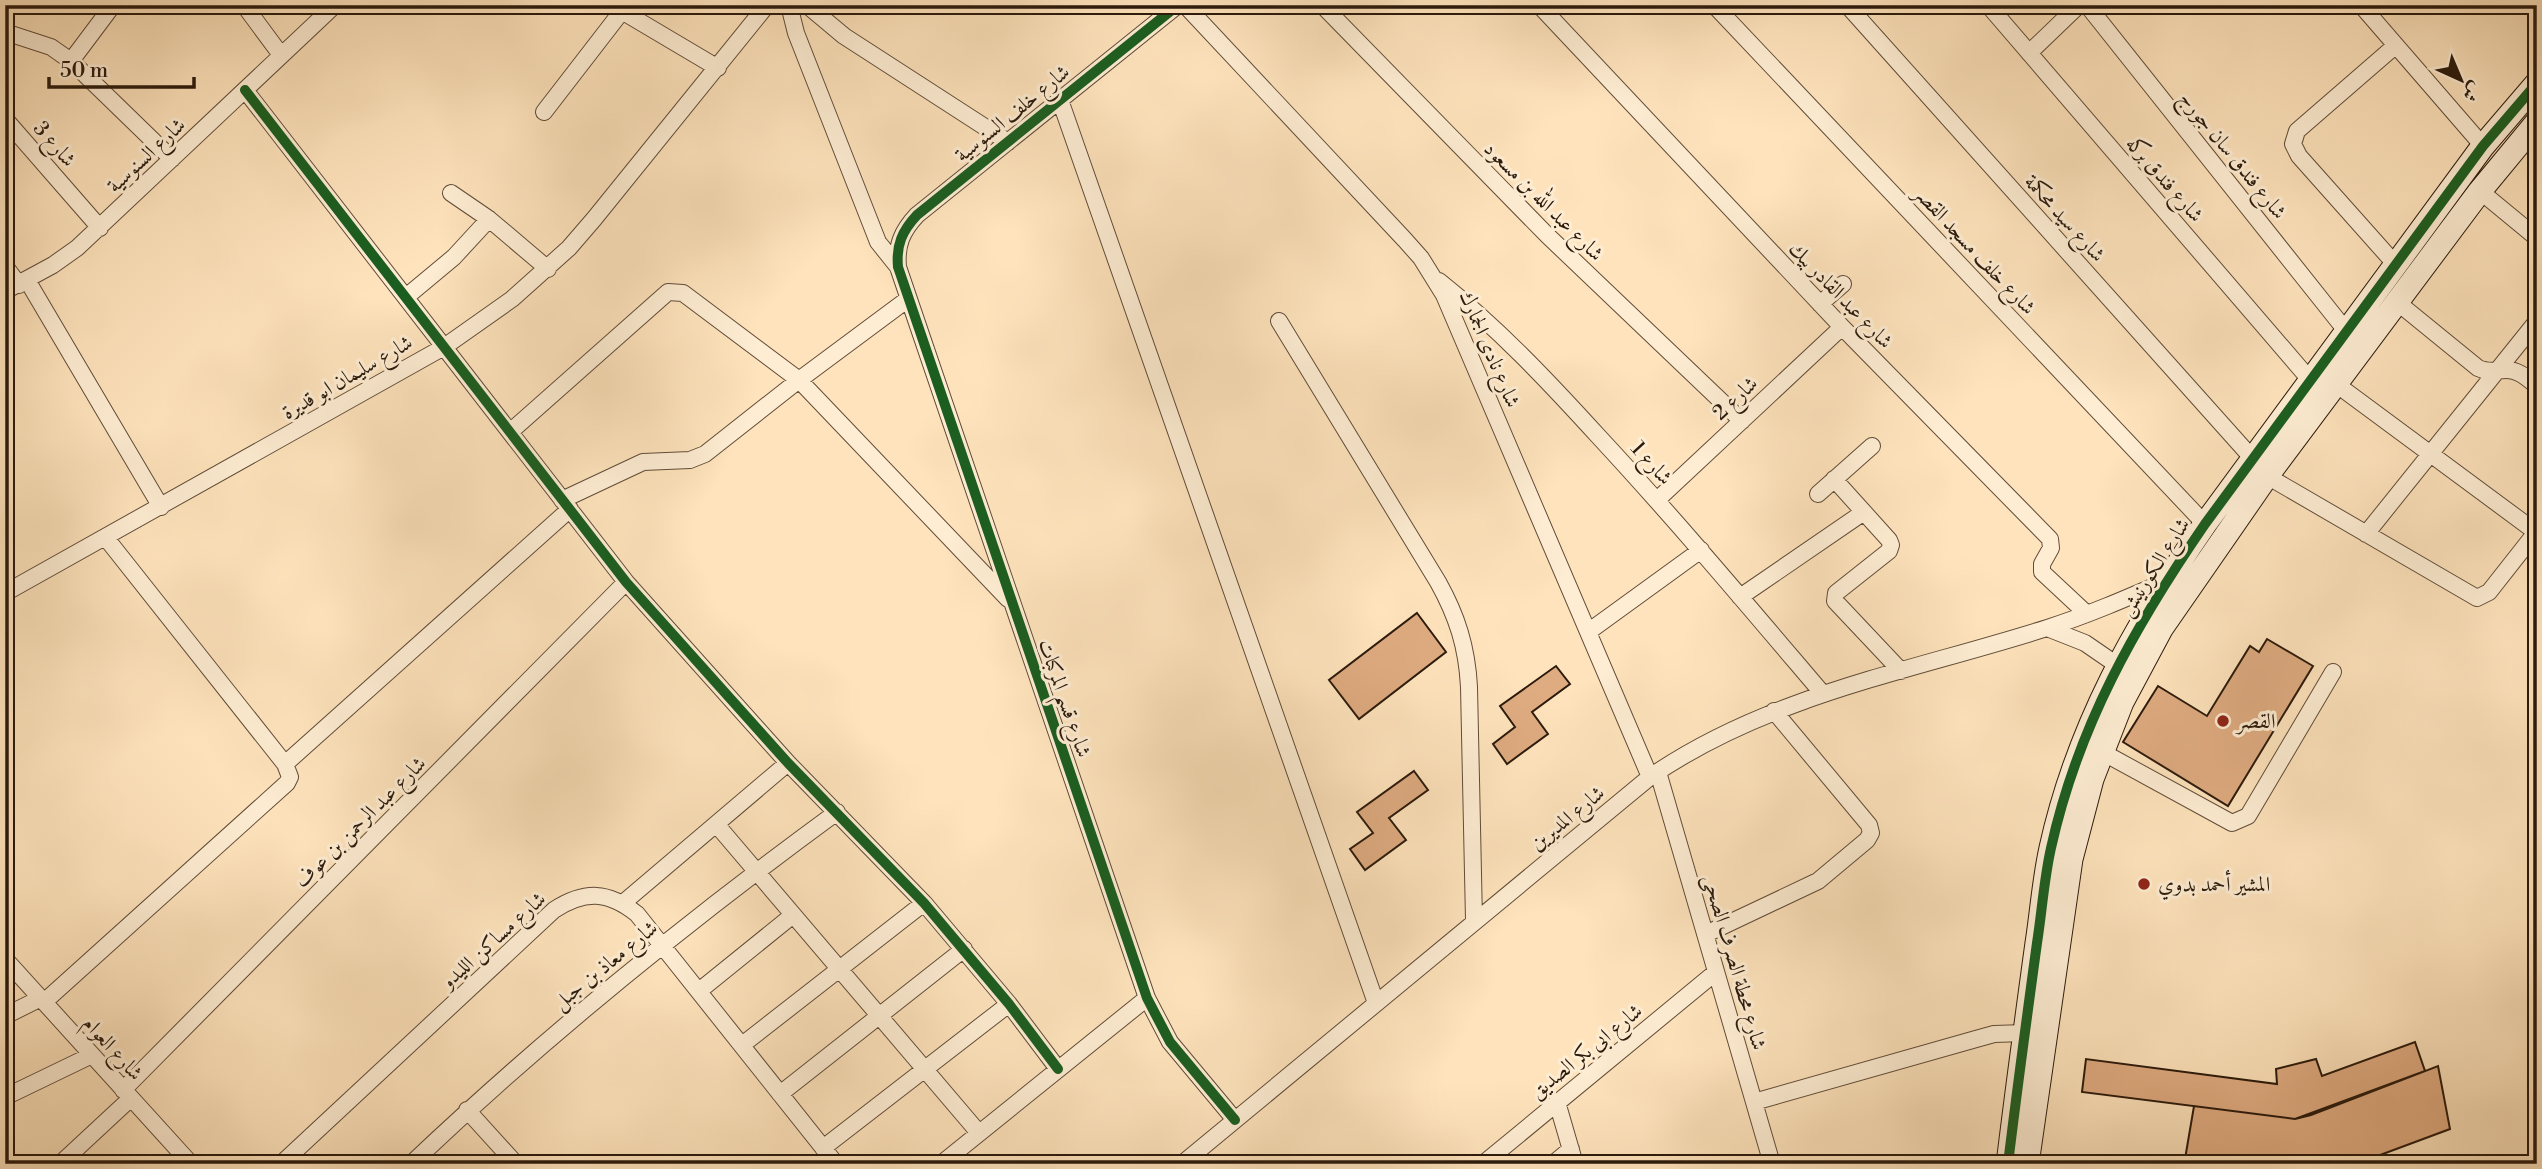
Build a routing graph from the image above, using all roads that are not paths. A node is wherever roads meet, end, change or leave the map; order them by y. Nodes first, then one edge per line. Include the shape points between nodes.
1 (113, 5) edge
2 (244, 5) edge
3 (335, 5) edge
4 (767, 5) edge
5 (789, 5) edge
6 (807, 5) edge
7 (1178, 5) edge
8 (1185, 5) edge
9 (1322, 5) edge
10 (1539, 5) edge
11 (1714, 5) edge
12 (1847, 5) edge
13 (1988, 5) edge
14 (2079, 5) edge
15 (2087, 5) edge
16 (2361, 5) edge
17 (626, 10) edge
18 (5, 32) edge
19 (2395, 46) junction
20 (2029, 53) junction
21 (281, 55) junction
22 (71, 61) junction
23 (718, 68) junction
24 (2537, 83) edge
25 (245, 90) junction
26 (1060, 100) junction
27 (544, 112) dead end
28 (5, 119) edge
29 (2537, 122) edge
30 (2491, 138) junction
31 (1008, 142) junction
32 (2517, 146) junction
33 (172, 159) junction
34 (2480, 191) junction
35 (451, 193) dead end
36 (489, 219) junction
37 (100, 228) junction
38 (2537, 238) edge
39 (2396, 265) junction
40 (5, 266) edge
41 (898, 267) junction
42 (548, 269) junction
43 (1434, 277) junction
44 (1843, 284) dead end
45 (17, 285) edge
46 (406, 296) junction
47 (908, 299) junction
48 (2397, 302) junction
49 (1820, 304) junction
50 (1279, 321) dead end
51 (2537, 321) edge
52 (1842, 327) junction
53 (2347, 331) junction
54 (444, 346) junction
55 (2496, 371) junction
56 (799, 380) junction
57 (2311, 381) junction
58 (2336, 384) junction
59 (2537, 386) edge
60 (1742, 421) junction
61 (510, 432) junction
62 (1872, 446) dead end
63 (2430, 454) junction
64 (2260, 468) junction
65 (1834, 479) junction
66 (1818, 494) dead end
67 (1657, 500) junction
68 (566, 504) junction
69 (161, 507) junction
70 (1864, 512) junction
71 (2205, 524) junction
72 (2536, 532) edge
73 (2366, 534) junction
74 (106, 538) junction
75 (1701, 551) junction
76 (2166, 581) junction
77 (626, 582) junction
78 (5, 593) edge
79 (1740, 597) junction
80 (1012, 603) junction
81 (2087, 614) junction
82 (2047, 628) junction
83 (1588, 632) junction
84 (2117, 665) junction
85 (1902, 671) junction
86 (2333, 672) dead end
87 (1823, 694) junction
88 (1774, 711) junction
89 (2102, 752) junction
90 (789, 762) junction
91 (285, 764) junction
92 (1654, 774) junction
93 (837, 812) junction
94 (716, 824) junction
95 (757, 871) junction
96 (623, 903) junction
97 (924, 903) junction
98 (793, 915) junction
99 (1474, 920) junction
100 (1706, 934) junction
101 (662, 945) junction
102 (964, 950) junction
103 (5, 959) edge
104 (840, 969) junction
105 (1716, 972) junction
106 (699, 991) junction
107 (1147, 998) junction
108 (42, 1000) junction
109 (1376, 1003) junction
110 (1009, 1004) junction
111 (2039, 1004) junction
112 (5, 1016) edge
113 (879, 1016) junction
114 (2025, 1033) junction
115 (742, 1045) junction
116 (92, 1055) junction
117 (1058, 1069) junction
118 (925, 1070) junction
119 (780, 1094) junction
120 (127, 1095) junction
121 (5, 1097) edge
122 (1557, 1102) junction
123 (1754, 1102) junction
124 (467, 1110) junction
125 (1235, 1120) junction
126 (979, 1133) junction
127 (823, 1148) junction
128 (1573, 1156) edge
129 (60, 1164) edge
130 (191, 1164) edge
131 (281, 1164) edge
132 (411, 1164) edge
133 (516, 1164) edge
134 (836, 1164) edge
135 (941, 1164) edge
136 (1182, 1164) edge
137 (1483, 1164) edge
138 (1553, 1164) edge
139 (1772, 1164) edge
140 (2008, 1164) edge
141 (2026, 1164) edge

1 - 22 street
2 - 21 street
3 - 21 street, شارع السنوسية
4 - 23 street, شارع سليمان ابو قديرة
5 - 41 street via 877,242
6 - 31 street via 844,36
7 - 26 street, شارع خلف السنوسية
8 - 43 street, شارع نادى الجمارك via 1405,240
9 - 60 street, شارع عبد الله بن مسعود via 1537,225
10 - 49 street, شارع عبد القادر بيك
11 - 71 street, شارع خلف مسجد القصر
12 - 64 street, شارع سيد محكمة
13 - 20 street, شارع فندق بركه
14 - 20 street
15 - 53 street, شارع فندق سان جورج
16 - 19 street
17 - 23 street
17 - 27 street
18 - 22 street via 51,47
19 - 30 street
19 - 39 street via 2297,131 2293,144
20 - 57 street, شارع فندق بركه
21 - 25 street, شارع السنوسية
22 - 33 street
23 - 42 street, شارع سليمان ابو قديرة
24 - 30 street, شارع الكورنيش
25 - 33 street, شارع السنوسية
25 - 46 street
26 - 31 street, شارع خلف السنوسية
26 - 109 street
28 - 37 street, شارع 3
29 - 32 street, شارع الكورنيش
30 - 32 street
30 - 39 street, شارع الكورنيش
31 - 41 street, شارع خلف السنوسية via 907,225 898,245
32 - 34 street, شارع الكورنيش
33 - 37 street, شارع السنوسية
34 - 38 street
34 - 48 street, شارع الكورنيش
35 - 36 street
36 - 42 street
36 - 46 street via 454,257
37 - 45 street, شارع السنوسية via 53,265
39 - 53 street, شارع الكورنيش
40 - 45 street
41 - 47 street, شارع قسم المركبات
42 - 54 street, شارع سليمان ابو قديرة
43 - 67 street, شارع 1 via 1529,361
43 - 83 street, شارع نادى الجمارك
44 - 49 street
45 - 69 street
46 - 54 street
47 - 56 street
47 - 80 street, شارع قسم المركبات
48 - 55 street via 2478,368
48 - 58 street, شارع الكورنيش
49 - 52 street, شارع عبد القادر بيك
50 - 99 street via 1438,582 1461,632 1469,687
51 - 55 street
52 - 60 street, شارع 2
52 - 81 street, شارع عبد القادر بيك via 2050,539 2042,572
53 - 57 street, شارع الكورنيش
54 - 61 street
54 - 69 street, شارع سليمان ابو قديرة
55 - 59 street via 2520,373
55 - 63 street
56 - 61 street via 683,293 668,292
56 - 68 street via 705,454 690,460 643,462
56 - 80 street
57 - 64 street, شارع الكورنيش
58 - 63 street
58 - 64 street, شارع الكورنيش
60 - 67 street, شارع 2
61 - 68 street
62 - 65 street
63 - 72 street
63 - 73 street
64 - 71 street, شارع الكورنيش
64 - 73 street, شارع سيد محكمة
64 - 89 street, شارع الكورنيش via 2161,629 2122,702
65 - 66 street
65 - 70 street
67 - 75 street, شارع 1
68 - 77 street
68 - 91 street
69 - 74 street, شارع سليمان ابو قديرة
70 - 79 street
70 - 85 street via 1889,540 1891,549 1839,591 1835,601
71 - 76 street, شارع الكورنيش
72 - 73 street, شارع سيد محكمة via 2489,592 2477,597
74 - 78 street, شارع سليمان ابو قديرة
74 - 91 street
75 - 79 street, شارع 1
75 - 83 street
76 - 81 street, شارع المديرين
76 - 84 street, شارع الكورنيش
77 - 90 street
77 - 120 street, شارع عبد الرحمن بن عوف
79 - 87 street, شارع 1
80 - 107 street, شارع قسم المركبات
81 - 82 street, شارع المديرين
82 - 84 street via 2085,643
82 - 85 street, شارع المديرين
83 - 92 street, شارع نادى الجمارك
84 - 111 street, شارع الكورنيش via 2085,737 2050,850
85 - 87 street, شارع المديرين
86 - 89 street via 2248,816 2240,822 2232,823
87 - 88 street, شارع المديرين
88 - 92 street, شارع المديرين
88 - 100 street via 1871,833 1818,881
89 - 111 street, شارع الكورنيش via 2080,818
90 - 93 street
90 - 94 street
91 - 108 street via 290,771 287,783
92 - 99 street, شارع المديرين
92 - 100 street, شارع محطة الصرف الصحى
93 - 95 street, شارع معاذ بن جبل
93 - 97 street
94 - 95 street
94 - 96 street
95 - 98 street
95 - 101 street, شارع معاذ بن جبل
96 - 101 street
96 - 131 street, شارع مساكن الليدو via 595,895 554,910
97 - 102 street
97 - 104 street
98 - 104 street
98 - 106 street
99 - 109 street, شارع المديرين
100 - 105 street, شارع محطة الصرف الصحى
101 - 106 street
101 - 124 street, شارع معاذ بن جبل
102 - 110 street
102 - 113 street
103 - 108 street, شارع العوام
104 - 113 street
104 - 115 street
105 - 122 street, شارع ابى بكر الصديق
105 - 123 street, شارع محطة الصرف الصحى
106 - 115 street
107 - 117 street
107 - 125 street, شارع قسم المركبات via 1170,1042
108 - 112 street
108 - 116 street, شارع العوام
109 - 125 street, شارع المديرين
110 - 117 street
110 - 118 street
111 - 114 street, شارع الكورنيش
111 - 141 street, شارع الكورنيش
113 - 118 street
113 - 119 street
114 - 123 street via 1994,1034
114 - 140 street, شارع الكورنيش
115 - 119 street
116 - 120 street, شارع العوام
116 - 121 street
117 - 126 street
118 - 126 street
118 - 127 street
119 - 127 street
120 - 129 street, شارع عبد الرحمن بن عوف
120 - 130 street, شارع العوام
122 - 128 street
122 - 137 street, شارع ابى بكر الصديق
123 - 139 street, شارع محطة الصرف الصحى
124 - 132 street, شارع معاذ بن جبل
124 - 133 street
125 - 136 street, شارع المديرين
126 - 135 street
127 - 134 street
128 - 138 street

